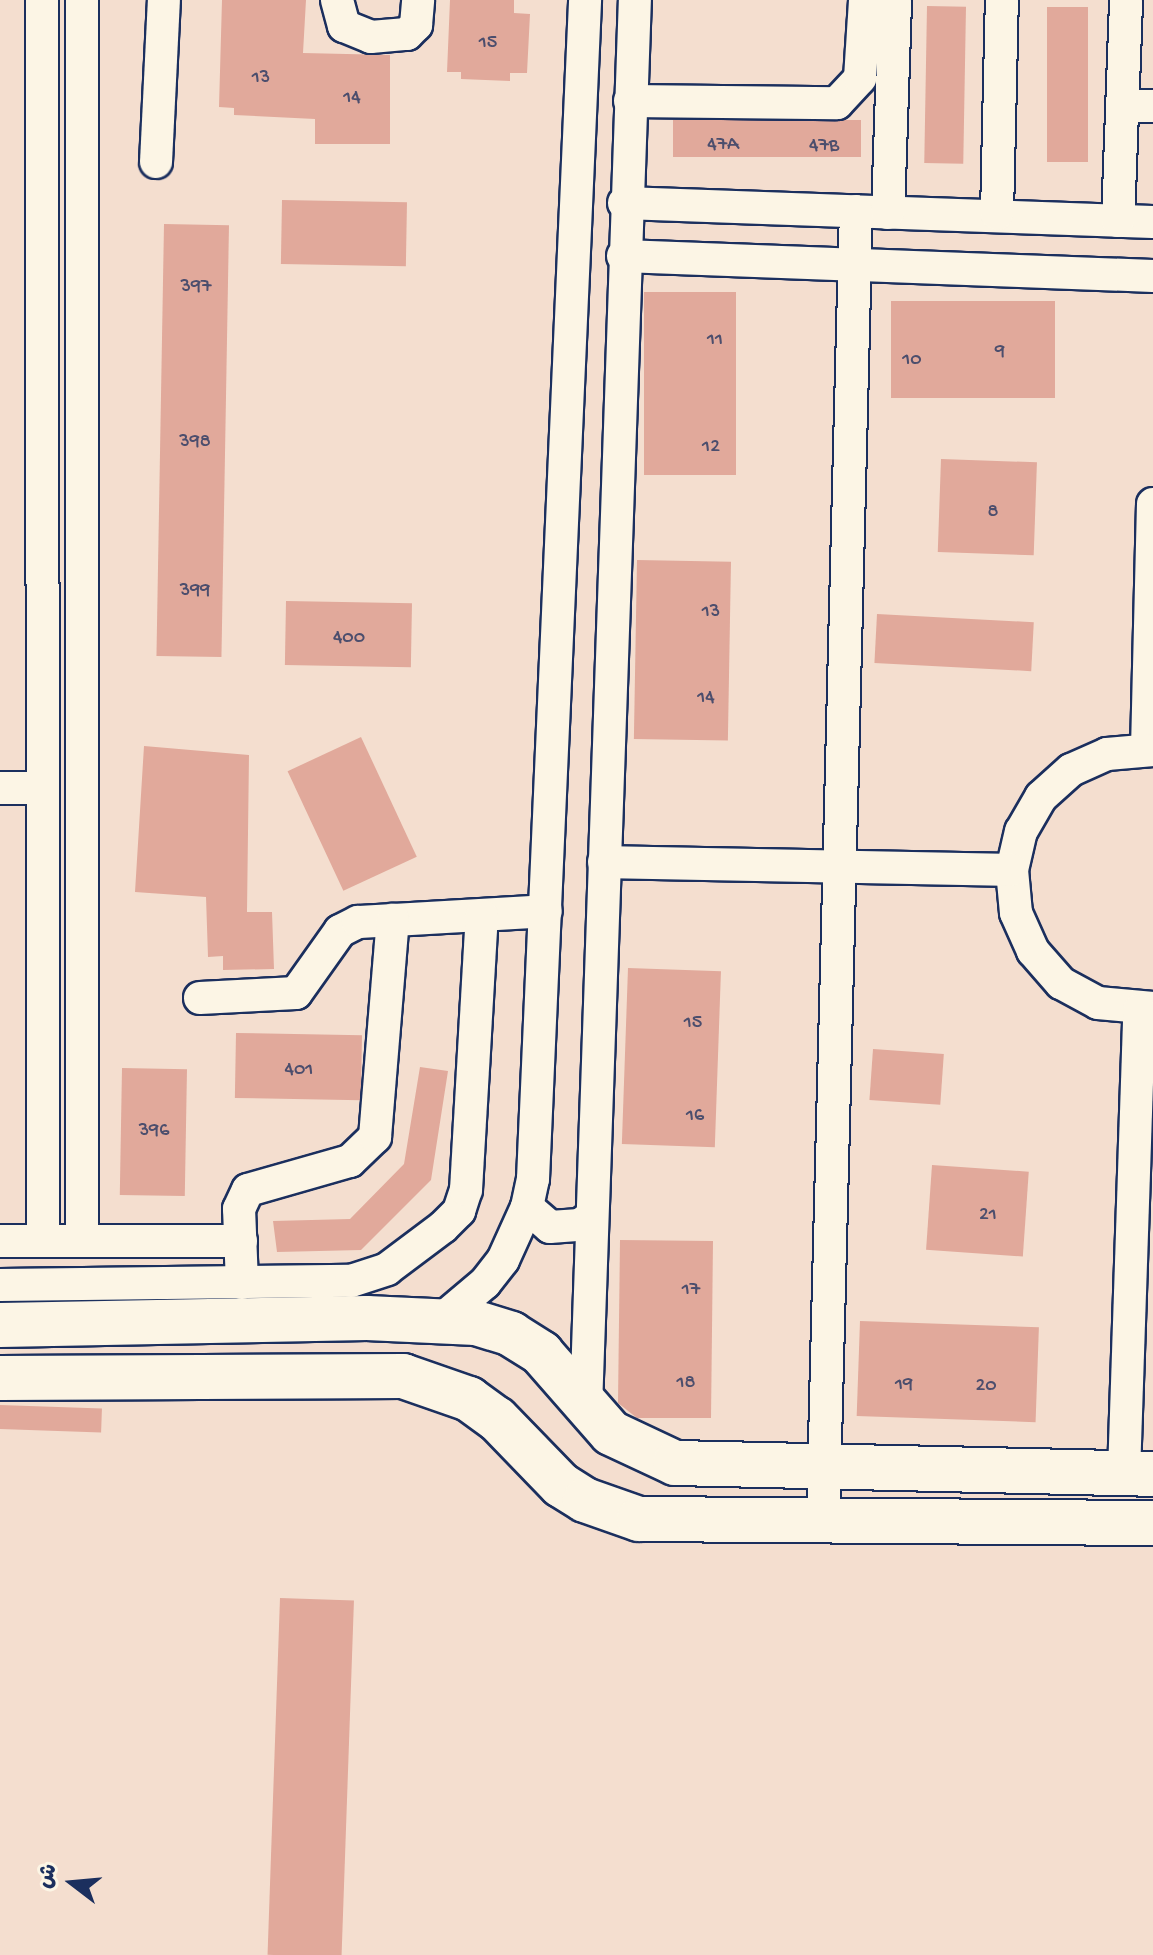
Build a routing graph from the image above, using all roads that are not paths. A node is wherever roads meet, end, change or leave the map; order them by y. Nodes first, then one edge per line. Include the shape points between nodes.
1 (42, 0) edge
2 (82, 0) edge
3 (164, 0) edge
4 (337, 0) edge
5 (418, 0) edge
6 (585, 0) edge
7 (635, 0) edge
8 (865, 0) edge
9 (895, 0) edge
10 (1002, 0) edge
11 (1126, 0) edge
12 (878, 67) junction
13 (630, 101) junction
14 (1137, 106) edge
15 (156, 162) dead end
16 (624, 203) junction
17 (856, 211) junction
18 (888, 213) junction
19 (997, 214) junction
20 (1118, 221) junction
21 (1153, 222) edge
22 (623, 256) junction
23 (855, 264) junction
24 (1153, 276) edge
25 (1153, 504) edge
26 (1150, 750) edge
27 (0, 788) edge
28 (42, 788) junction
29 (604, 862) junction
30 (840, 867) junction
31 (1012, 870) junction
32 (546, 911) junction
33 (482, 915) junction
34 (393, 920) junction
35 (200, 998) dead end
36 (1146, 1009) edge
37 (527, 1207) junction
38 (592, 1216) junction
39 (0, 1241) edge
40 (43, 1241) junction
41 (82, 1241) junction
42 (241, 1241) junction
43 (242, 1283) junction
44 (0, 1285) edge
45 (441, 1320) junction
46 (0, 1325) edge
47 (0, 1378) edge
48 (586, 1407) junction
49 (824, 1469) junction
50 (1139, 1474) edge
51 (823, 1522) junction
52 (1153, 1523) edge

1 - 28 street
2 - 41 street
3 - 15 street
4 - 5 street via 344,26 371,37 407,34 416,25
6 - 32 street
7 - 13 street
8 - 12 street
9 - 12 street
10 - 19 street
11 - 14 street
12 - 13 street via 826,105
12 - 18 street
13 - 16 street
14 - 20 street
16 - 17 street
16 - 22 street
17 - 18 street
17 - 23 street
18 - 19 street
19 - 20 street
20 - 21 street
22 - 23 street
22 - 29 street
23 - 24 street
23 - 30 street
25 - 26 street
26 - 31 street via 1095,759 1071,770 1041,797 1021,831
27 - 28 street
28 - 40 street
29 - 30 street
29 - 38 street
30 - 31 street
30 - 49 street
31 - 36 street via 1016,913 1033,951 1061,983 1098,1003
32 - 33 street
32 - 37 street
33 - 34 street
33 - 43 street via 466,1190 459,1211 376,1275 351,1281
34 - 35 street via 358,922 340,931 296,993
34 - 42 street via 375,1137 350,1161 248,1190 240,1202
36 - 50 street
37 - 38 street via 550,1227 580,1225
37 - 45 street via 503,1260 475,1293
38 - 48 street
39 - 40 street
40 - 41 street
41 - 42 street
42 - 43 street
43 - 44 street
45 - 46 street
45 - 48 street via 511,1334 567,1377
47 - 51 street via 403,1376 469,1399 497,1419 561,1485 611,1511 667,1522
48 - 49 street via 611,1433 675,1463
49 - 50 street
49 - 51 street
51 - 52 street

